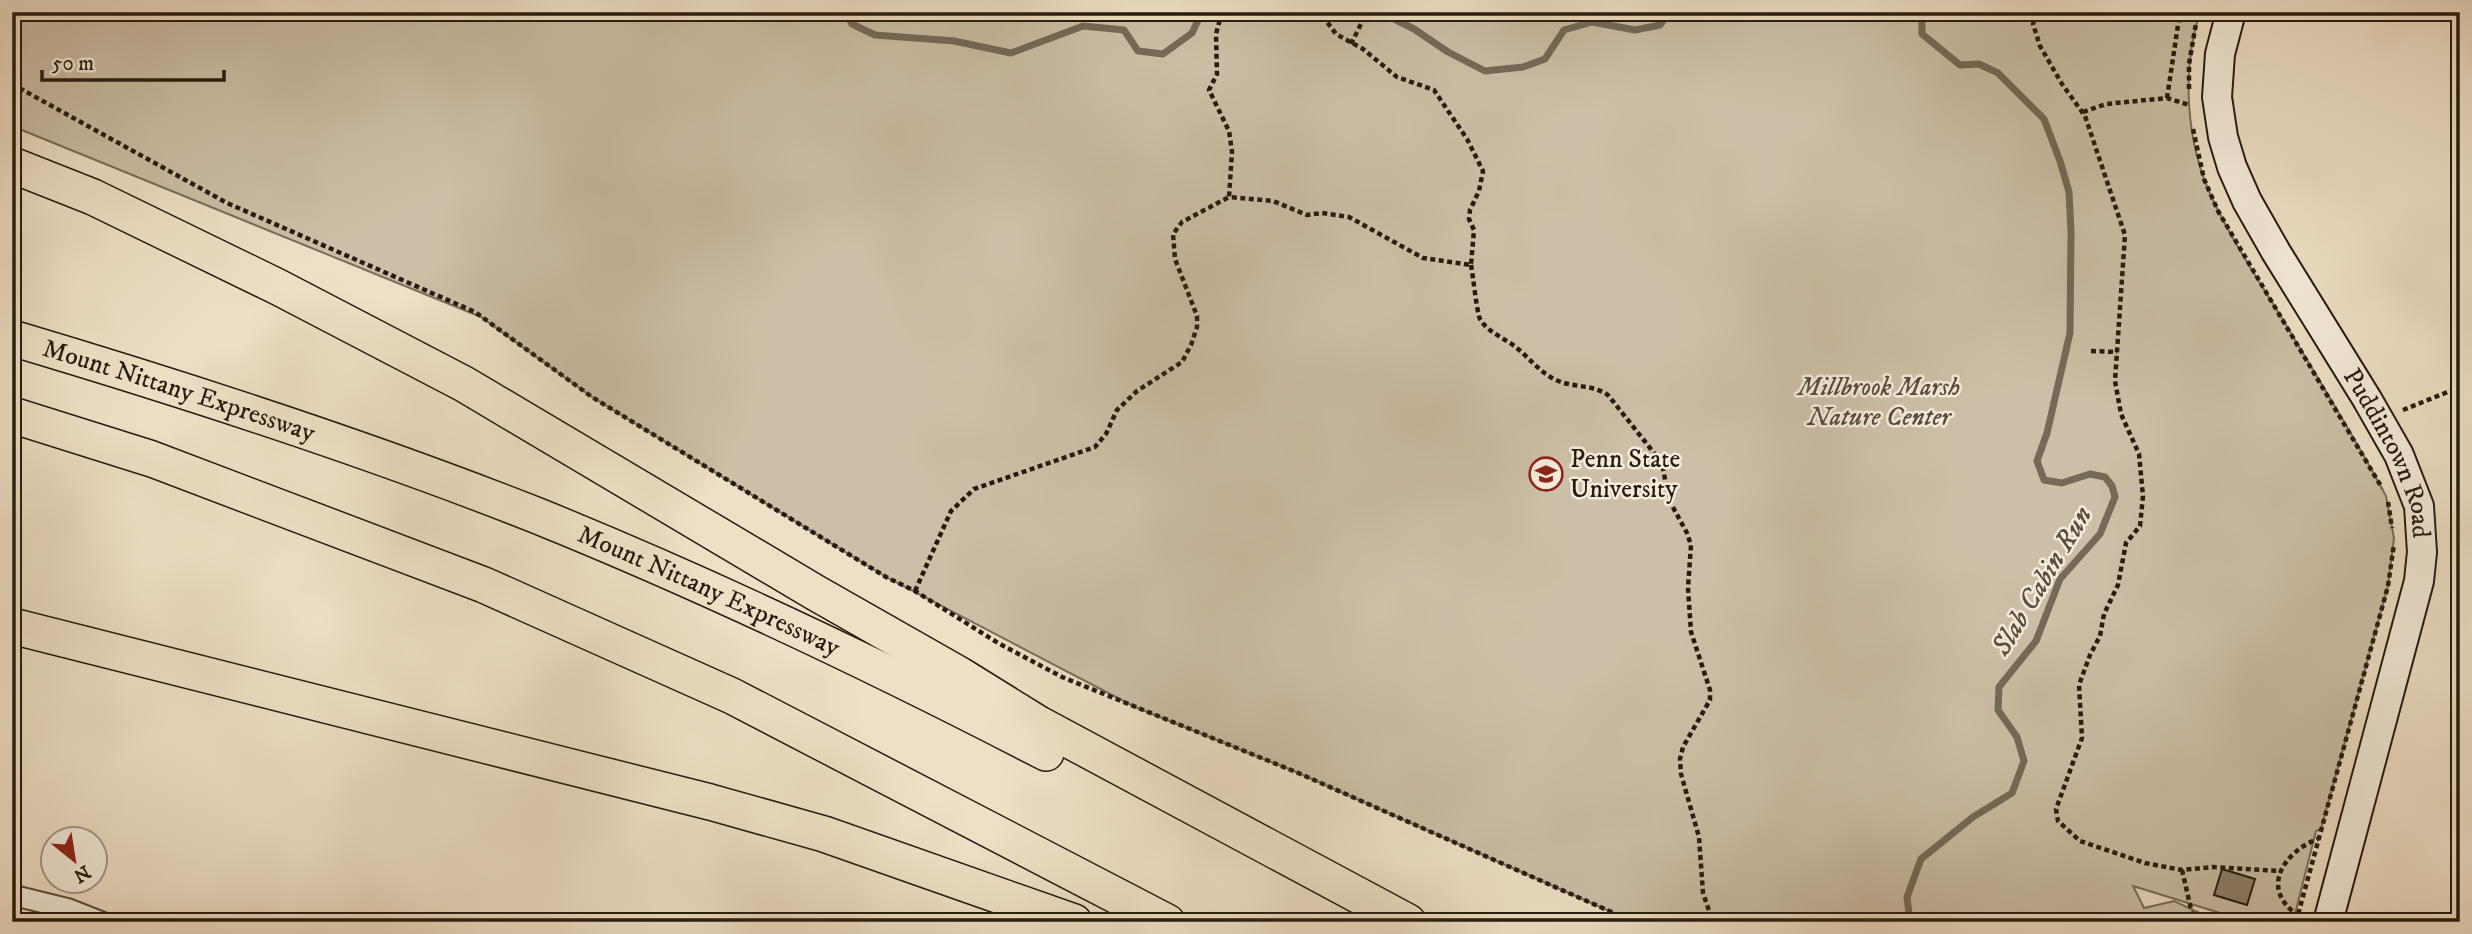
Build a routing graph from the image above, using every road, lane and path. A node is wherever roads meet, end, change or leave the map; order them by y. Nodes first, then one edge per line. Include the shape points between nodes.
1 (1222, 12) edge
2 (1317, 12) edge
3 (1367, 12) edge
4 (2036, 12) edge
5 (2180, 12) edge
6 (2231, 12) edge
7 (1351, 44) junction
8 (12, 84) edge
9 (2167, 98) junction
10 (2189, 105) dead end
11 (2083, 112) junction
12 (12, 164) edge
13 (1229, 197) junction
14 (1471, 265) junction
15 (12, 338) edge
16 (2091, 351) dead end
17 (2117, 352) junction
18 (2460, 387) edge
19 (2397, 413) dead end
20 (12, 415) edge
21 (2354, 439) dead end
22 (915, 591) junction
23 (12, 626) edge
24 (2319, 838) junction
25 (2349, 841) junction
26 (2182, 870) junction
27 (2281, 871) junction
28 (12, 895) edge
29 (2297, 915) junction
30 (2318, 920) edge
31 (102, 922) edge
32 (1074, 922) edge
33 (1167, 922) edge
34 (1372, 922) edge
35 (1408, 922) edge
36 (1634, 922) edge
37 (1713, 922) edge
38 (2194, 922) edge
39 (2295, 922) edge

1 - 13 path via 1216,34 1217,74 1209,90 1228,131 1232,152
2 - 7 path
3 - 7 path
4 - 11 path via 2033,24 2041,55
5 - 9 path
6 - 25 street, Puddintown Road via 2220,54 2217,97 2232,166 2276,252 2399,455 2419,506 2419,581
7 - 14 path via 1397,77 1434,90 1475,152 1483,171 1470,210 1474,230
8 - 22 path via 227,203 475,312 592,397
9 - 10 path
9 - 11 path via 2106,104
11 - 17 path via 2125,235
12 - 35 highway via 105,203 464,384 1039,724
13 - 14 path via 1273,201 1307,215 1349,216 1423,258
13 - 22 path via 1182,222 1173,234 1175,259 1197,316 1182,362 1117,410 1095,447 974,489 951,511
14 - 37 path via 1478,317 1485,326 1557,381 1608,395 1662,463 1669,500 1691,545 1690,632 1710,690 1710,700 1680,759 1699,836 1703,893
15 - 34 highway, Mount Nittany Expressway via 329,438 657,566 822,641
16 - 17 path
17 - 26 path via 2116,393 2141,463 2142,518 2126,543 2118,585 2079,685 2082,738 2056,809 2057,819 2080,841
18 - 19 path
20 - 33 highway via 152,459 484,585 732,696
21 - 24 path via 2386,496 2395,538 2388,586
22 - 36 path via 1062,677 1296,772
23 - 32 highway via 710,802 799,827
24 - 25 path
24 - 27 path via 2297,850
24 - 29 path
25 - 30 street, Puddintown Road
26 - 27 path
26 - 38 path
27 - 29 path via 2277,881 2280,896
28 - 31 street
29 - 30 path
29 - 39 path

